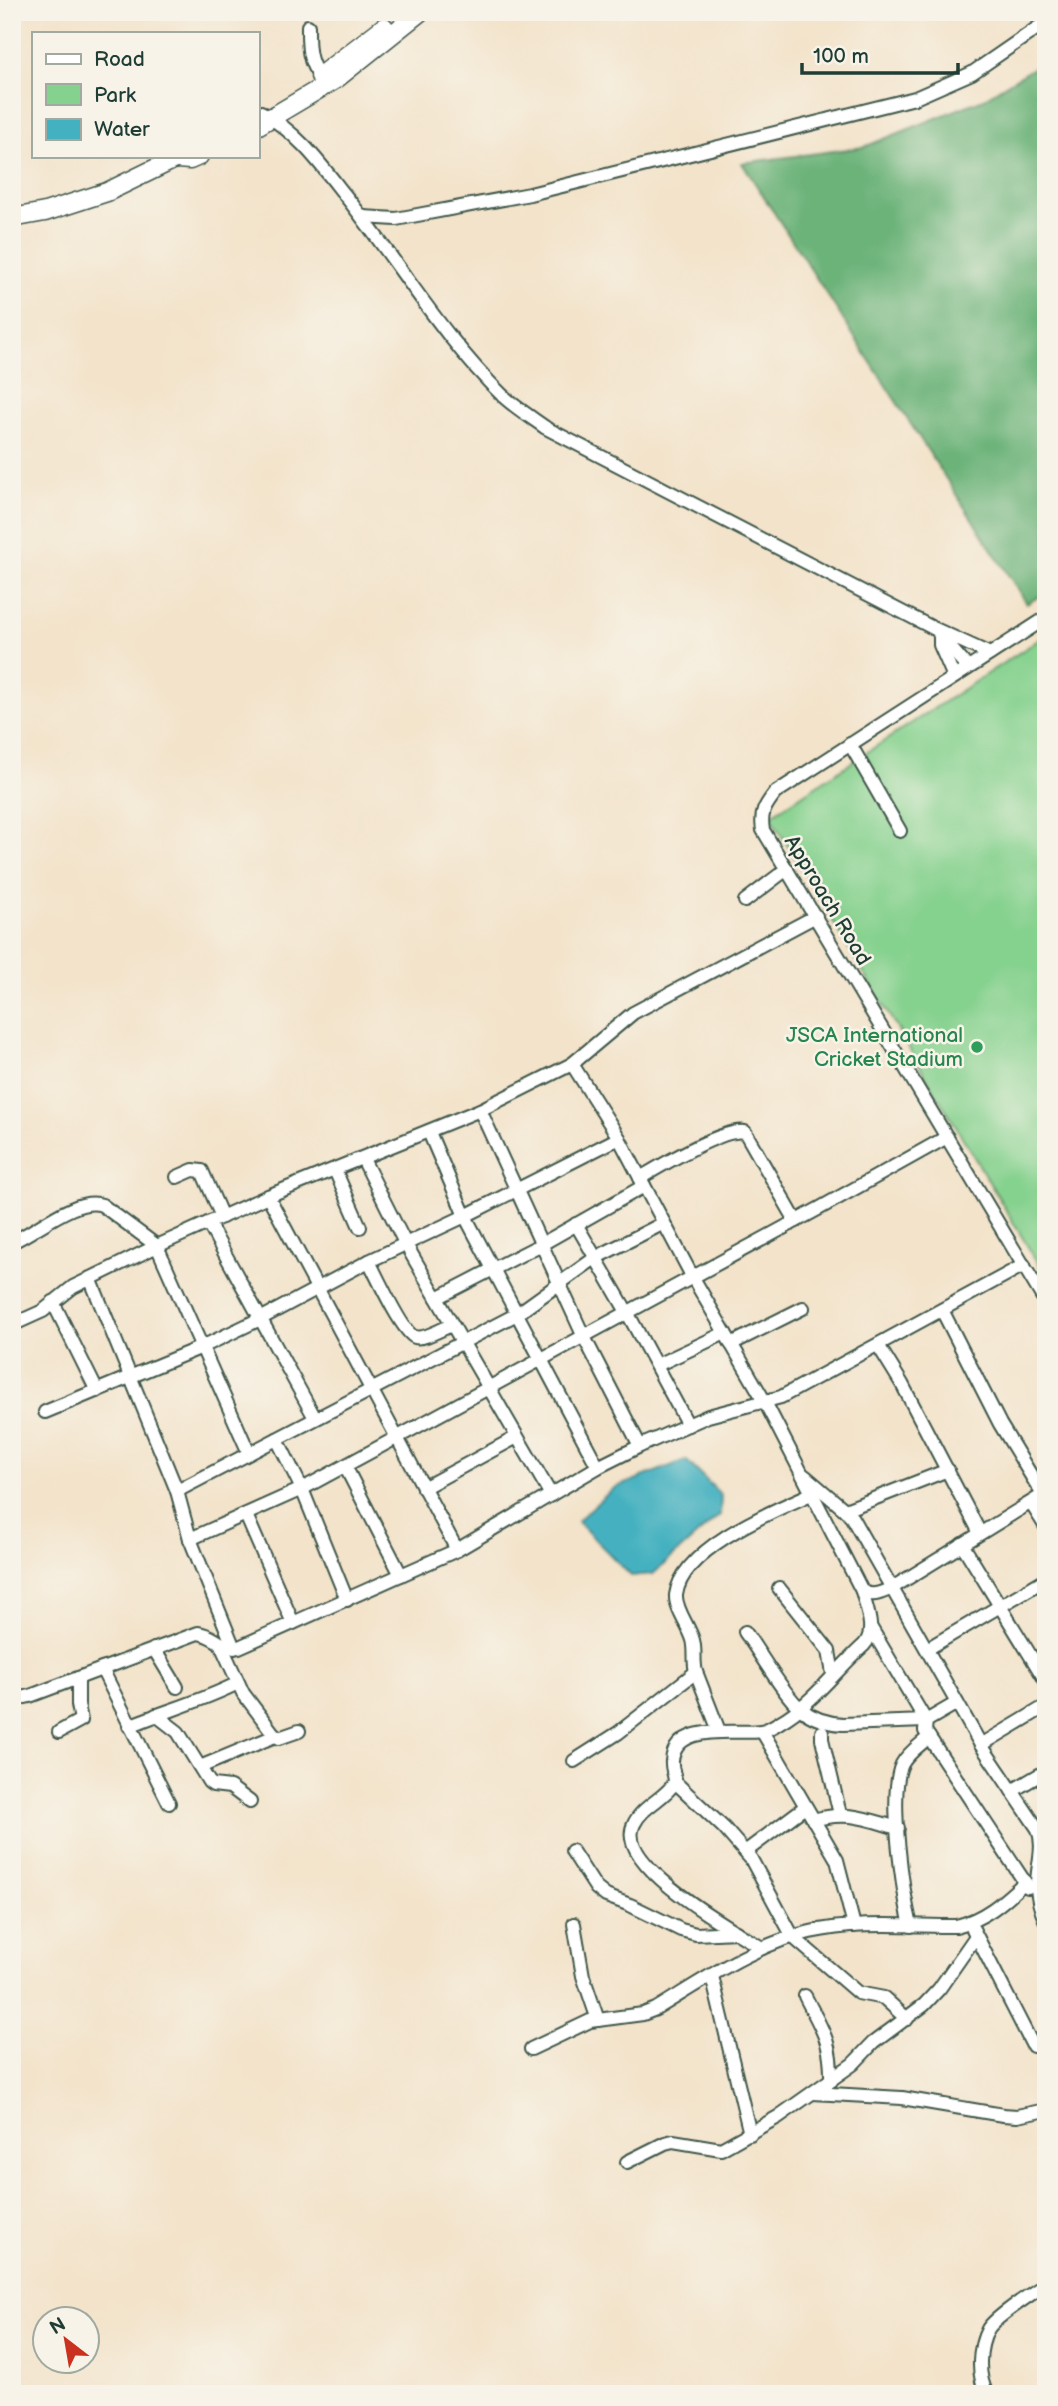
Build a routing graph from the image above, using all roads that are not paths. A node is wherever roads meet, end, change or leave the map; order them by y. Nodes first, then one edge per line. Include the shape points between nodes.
1 (402, 12) edge
2 (420, 12) edge
3 (1046, 22) edge
4 (308, 26) dead end
5 (321, 76) junction
6 (262, 117) edge
7 (179, 158) edge
8 (363, 217) junction
9 (12, 218) edge
10 (1046, 618) edge
11 (937, 631) junction
12 (994, 651) junction
13 (968, 668) junction
14 (954, 677) junction
15 (850, 744) junction
16 (900, 831) dead end
17 (787, 869) junction
18 (745, 901) dead end
19 (816, 916) junction
20 (572, 1064) junction
21 (480, 1110) junction
22 (429, 1132) junction
23 (947, 1136) junction
24 (618, 1138) junction
25 (363, 1159) junction
26 (335, 1170) junction
27 (177, 1177) dead end
28 (642, 1182) junction
29 (516, 1191) junction
30 (268, 1196) junction
31 (465, 1216) junction
32 (222, 1217) junction
33 (796, 1221) junction
34 (208, 1223) junction
35 (664, 1223) junction
36 (576, 1224) junction
37 (360, 1227) dead end
38 (12, 1242) edge
39 (405, 1243) junction
40 (540, 1245) junction
41 (157, 1246) junction
42 (595, 1258) junction
43 (369, 1261) junction
44 (1024, 1265) junction
45 (494, 1269) junction
46 (692, 1276) junction
47 (90, 1278) junction
48 (558, 1283) junction
49 (318, 1288) junction
50 (437, 1298) junction
51 (53, 1302) junction
52 (1046, 1303) edge
53 (803, 1308) dead end
54 (942, 1310) junction
55 (627, 1312) junction
56 (517, 1314) junction
57 (260, 1319) junction
58 (12, 1325) edge
59 (452, 1325) junction
60 (583, 1335) junction
61 (728, 1338) junction
62 (462, 1342) junction
63 (878, 1345) junction
64 (202, 1347) junction
65 (543, 1359) junction
66 (657, 1365) junction
67 (132, 1377) junction
68 (370, 1389) junction
69 (489, 1389) junction
70 (97, 1391) junction
71 (765, 1402) junction
72 (45, 1412) dead end
73 (315, 1418) junction
74 (688, 1425) junction
75 (517, 1437) junction
76 (397, 1438) junction
77 (277, 1439) junction
78 (640, 1446) junction
79 (249, 1454) junction
80 (345, 1466) junction
81 (598, 1467) junction
82 (948, 1470) junction
83 (800, 1473) junction
84 (424, 1488) junction
85 (302, 1489) junction
86 (177, 1492) junction
87 (811, 1494) junction
88 (1044, 1494) edge
89 (551, 1495) junction
90 (1031, 1503) junction
91 (845, 1510) junction
92 (246, 1515) junction
93 (1046, 1527) edge
94 (980, 1533) junction
95 (190, 1539) junction
96 (962, 1544) junction
97 (457, 1550) junction
98 (401, 1575) junction
99 (1046, 1579) edge
100 (779, 1588) dead end
101 (892, 1588) junction
102 (862, 1591) junction
103 (347, 1600) junction
104 (998, 1606) junction
105 (293, 1623) junction
106 (870, 1628) junction
107 (745, 1632) dead end
108 (228, 1646) junction
109 (154, 1649) junction
110 (927, 1649) junction
111 (102, 1669) junction
112 (696, 1672) junction
113 (833, 1674) junction
114 (78, 1678) junction
115 (1046, 1681) edge
116 (238, 1683) junction
117 (177, 1687) dead end
118 (12, 1700) edge
119 (957, 1703) junction
120 (1046, 1706) edge
121 (800, 1709) junction
122 (156, 1715) junction
123 (926, 1721) junction
124 (129, 1726) junction
125 (299, 1731) dead end
126 (719, 1731) junction
127 (762, 1731) junction
128 (59, 1732) dead end
129 (822, 1732) dead end
130 (275, 1736) junction
131 (929, 1737) junction
132 (981, 1745) junction
133 (574, 1761) dead end
134 (201, 1767) junction
135 (1046, 1771) edge
136 (675, 1782) junction
137 (1012, 1791) junction
138 (250, 1802) dead end
139 (169, 1803) dead end
140 (805, 1807) junction
141 (840, 1814) junction
142 (813, 1821) junction
143 (898, 1828) junction
144 (1044, 1838) edge
145 (572, 1851) dead end
146 (745, 1852) junction
147 (1025, 1882) junction
148 (1040, 1905) junction
149 (969, 1923) junction
150 (1046, 1923) edge
151 (574, 1924) dead end
152 (854, 1926) junction
153 (911, 1926) junction
154 (736, 1932) junction
155 (976, 1936) junction
156 (793, 1937) junction
157 (762, 1948) junction
158 (712, 1976) junction
159 (805, 1996) dead end
160 (907, 2019) junction
161 (598, 2020) junction
162 (1033, 2046) dead end
163 (531, 2049) dead end
164 (831, 2081) junction
165 (813, 2093) junction
166 (1046, 2110) edge
167 (750, 2134) junction
168 (627, 2162) dead end
169 (1046, 2284) edge
170 (987, 2394) edge

1 - 5 main road
2 - 6 main road via 336,79
3 - 8 street via 972,73 915,98 530,194 396,219
4 - 5 street via 309,49
5 - 6 main road
6 - 8 street via 301,141
7 - 9 main road via 107,192
8 - 11 street via 477,368 526,414
10 - 12 street, Approach Road
11 - 12 street via 950,627
11 - 13 street
11 - 14 street
12 - 13 street, Approach Road
13 - 14 street, Approach Road
14 - 15 street, Approach Road
15 - 16 street
15 - 17 street, Approach Road via 775,793 765,805 760,816 763,830
17 - 18 street
17 - 19 street, Approach Road
19 - 20 street via 634,1013
19 - 23 street, Approach Road
20 - 21 street
20 - 24 street
21 - 22 street
21 - 29 street
22 - 25 street
22 - 31 street
23 - 33 street
23 - 44 street, Approach Road
24 - 28 street
24 - 29 street
25 - 26 street
25 - 39 street
26 - 30 street
26 - 37 street
27 - 32 street via 202,1171
28 - 33 street via 722,1135 745,1132
28 - 35 street
28 - 36 street
29 - 31 street
29 - 40 street
30 - 32 street
30 - 49 street
31 - 39 street
31 - 45 street
32 - 34 street
33 - 46 street
34 - 41 street
34 - 57 street
35 - 42 street
35 - 46 street
36 - 40 street
36 - 42 street
38 - 41 street via 77,1206 91,1203 102,1205
39 - 43 street
39 - 50 street
40 - 45 street
40 - 48 street
41 - 47 street
41 - 64 street
42 - 48 street
42 - 55 street
43 - 49 street
43 - 59 street via 411,1334 421,1337
44 - 52 street, Approach Road
44 - 54 street
45 - 50 street
45 - 56 street
46 - 55 street
46 - 61 street
47 - 51 street
47 - 67 street
48 - 56 street
48 - 60 street
49 - 57 street
49 - 68 street
50 - 59 street
51 - 58 street
51 - 70 street
53 - 61 street
54 - 63 street
54 - 88 street via 1000,1424
55 - 60 street
55 - 66 street
56 - 62 street
56 - 65 street
57 - 64 street
57 - 73 street
59 - 62 street
60 - 65 street
60 - 78 street
61 - 66 street
61 - 71 street
62 - 68 street
62 - 69 street
63 - 71 street
63 - 82 street
64 - 67 street
64 - 79 street
65 - 69 street
65 - 81 street
66 - 74 street
67 - 70 street
67 - 86 street
68 - 73 street
68 - 76 street
69 - 75 street
69 - 76 street
70 - 72 street
71 - 74 street
71 - 83 street
73 - 77 street
74 - 78 street
75 - 84 street
75 - 89 street
76 - 80 street
76 - 84 street
77 - 79 street
77 - 85 street
78 - 81 street
79 - 86 street
80 - 85 street
80 - 98 street
81 - 89 street
82 - 91 street
82 - 94 street
83 - 87 street
83 - 91 street
84 - 97 street
85 - 92 street
85 - 103 street
86 - 95 street
87 - 102 street
87 - 112 street via 717,1542 695,1561 681,1582 677,1603 694,1643
88 - 90 street
89 - 97 street
90 - 93 street
90 - 94 street
91 - 101 street
92 - 95 street
92 - 105 street
94 - 96 street
95 - 108 street
96 - 101 street
96 - 104 street
97 - 98 street
98 - 103 street
99 - 104 street
100 - 113 street via 829,1651
101 - 102 street via 875,1595
101 - 110 street
102 - 106 street
103 - 105 street
104 - 110 street
104 - 115 street
105 - 108 street
106 - 113 street via 868,1641
106 - 123 street
107 - 121 street
108 - 109 street via 198,1633
108 - 116 street
109 - 111 street
109 - 117 street
110 - 119 street
111 - 114 street
111 - 124 street
112 - 126 street
112 - 133 street
113 - 121 street
114 - 118 street
114 - 128 street via 81,1720
116 - 122 street
116 - 130 street
119 - 123 street
119 - 132 street
120 - 132 street
121 - 123 street via 830,1723
121 - 127 street
122 - 124 street
122 - 134 street via 178,1732
123 - 131 street
124 - 139 street
125 - 130 street
126 - 127 street
126 - 136 street via 692,1735 677,1748 672,1761
127 - 140 street
129 - 141 street
130 - 134 street
131 - 143 street via 900,1771
131 - 147 street
132 - 137 street
134 - 138 street via 214,1786 230,1787
135 - 137 street
136 - 146 street
136 - 154 street via 634,1823 632,1844 651,1871
137 - 144 street
140 - 142 street
140 - 146 street
141 - 142 street
141 - 143 street
142 - 152 street via 837,1860
143 - 153 street via 900,1875
144 - 148 street via 1037,1886
145 - 154 street via 606,1896 681,1930
146 - 156 street
147 - 148 street
147 - 149 street via 997,1908
148 - 150 street
149 - 153 street
149 - 155 street
151 - 161 street via 583,1976
152 - 153 street
152 - 156 street
154 - 157 street
155 - 160 street via 939,1989
155 - 162 street
156 - 157 street
156 - 160 street via 858,1993 884,1998
157 - 158 street
158 - 161 street via 643,2014
158 - 167 street
159 - 164 street via 828,2043
160 - 164 street
161 - 163 street
164 - 165 street
165 - 166 street via 902,2098 1003,2115
165 - 167 street
167 - 168 street via 721,2149 665,2143
169 - 170 street via 989,2328 979,2361

